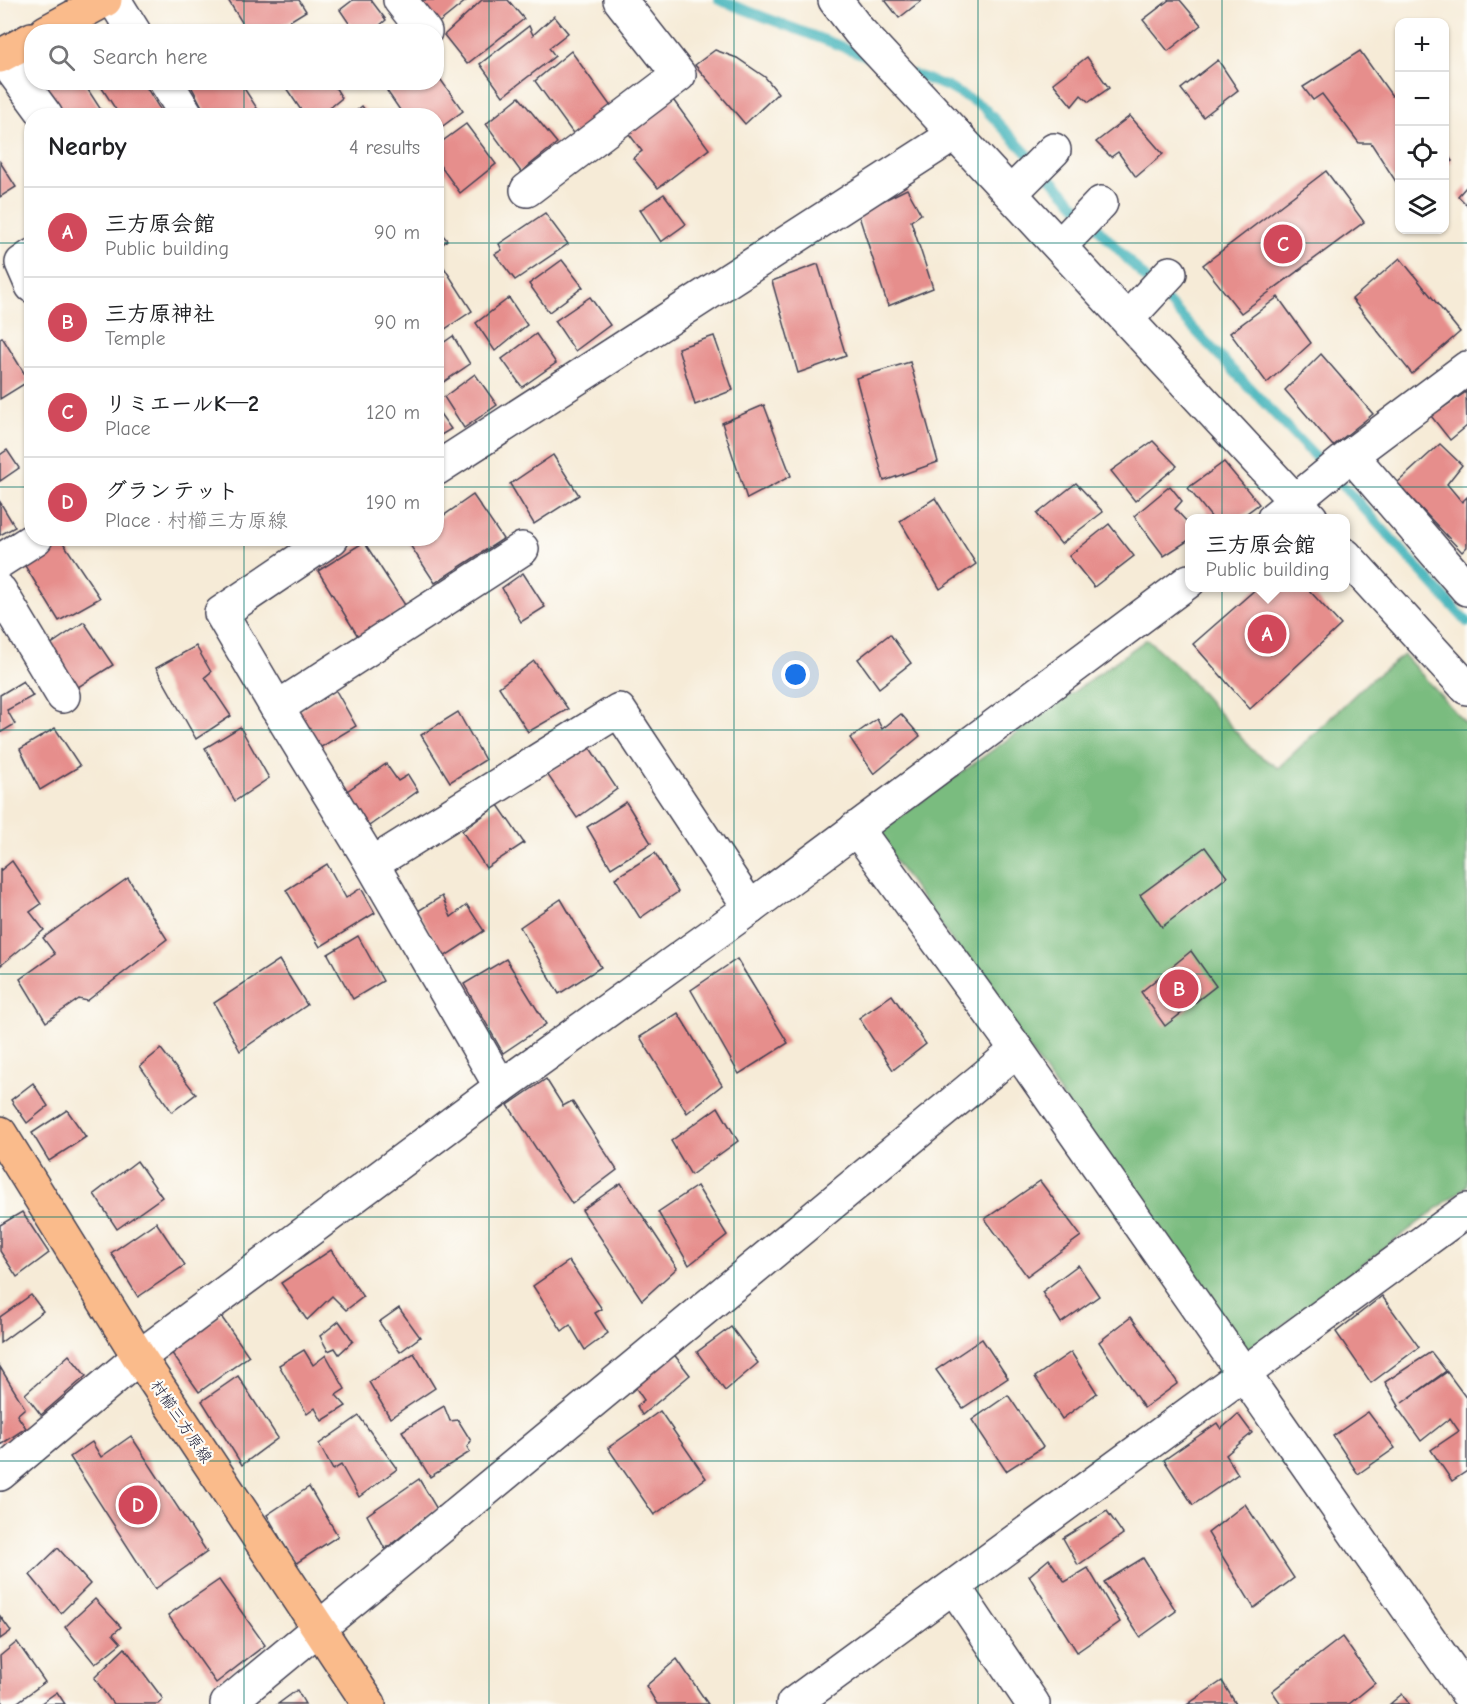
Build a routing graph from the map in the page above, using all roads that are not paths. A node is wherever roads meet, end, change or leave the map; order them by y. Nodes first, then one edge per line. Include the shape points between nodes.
1 (105, 0) edge
2 (114, 0) edge
3 (400, 0) edge
4 (620, 0) edge
5 (835, 0) edge
6 (61, 24) edge
7 (129, 24) edge
8 (419, 24) edge
9 (24, 43) edge
10 (1, 56) edge
11 (24, 87) edge
12 (26, 90) edge
13 (171, 90) edge
14 (40, 108) edge
15 (182, 108) edge
16 (955, 134) junction
17 (1054, 150) dead end
18 (527, 190) dead end
19 (1011, 193) junction
20 (1101, 202) dead end
21 (1060, 246) junction
22 (1170, 273) dead end
23 (1128, 318) junction
24 (1467, 368) edge
25 (1351, 455) junction
26 (444, 464) edge
27 (1293, 513) edge
28 (24, 546) edge
29 (320, 546) edge
30 (522, 549) dead end
31 (1350, 560) edge
32 (0, 561) edge
33 (1185, 584) edge
34 (1467, 589) edge
35 (0, 591) edge
36 (1467, 688) edge
37 (63, 696) dead end
38 (277, 708) junction
39 (855, 828) junction
40 (372, 864) junction
41 (750, 908) junction
42 (1017, 1050) junction
43 (501, 1088) junction
44 (0, 1134) edge
45 (1467, 1210) edge
46 (139, 1357) junction
47 (1244, 1375) junction
48 (0, 1474) edge
49 (954, 1587) junction
50 (319, 1626) junction
51 (1467, 1693) edge
52 (226, 1704) edge
53 (369, 1704) edge
54 (793, 1704) edge
55 (1033, 1704) edge

1 - 6 main road
2 - 7 street
3 - 8 street
4 - 18 street via 678,75
5 - 16 street
9 - 10 main road
10 - 11 street
12 - 14 street
13 - 15 street
16 - 19 street
16 - 26 street
17 - 19 street
19 - 21 street
20 - 21 street
21 - 23 street
22 - 23 street
23 - 27 street
24 - 25 street
25 - 27 street
25 - 34 street
28 - 32 street
29 - 38 street via 221,613
30 - 38 street
31 - 36 street
33 - 39 street
35 - 37 street
38 - 40 street
39 - 41 street
39 - 42 street
40 - 41 street via 619,710
40 - 43 street
41 - 43 street
42 - 47 street
42 - 50 street
43 - 46 street
44 - 46 main road, 村櫛三方原線
45 - 47 street
46 - 48 street
46 - 50 main road, 村櫛三方原線
47 - 49 street
47 - 51 street
49 - 54 street
49 - 55 street
50 - 52 street
50 - 53 main road, 村櫛三方原線

